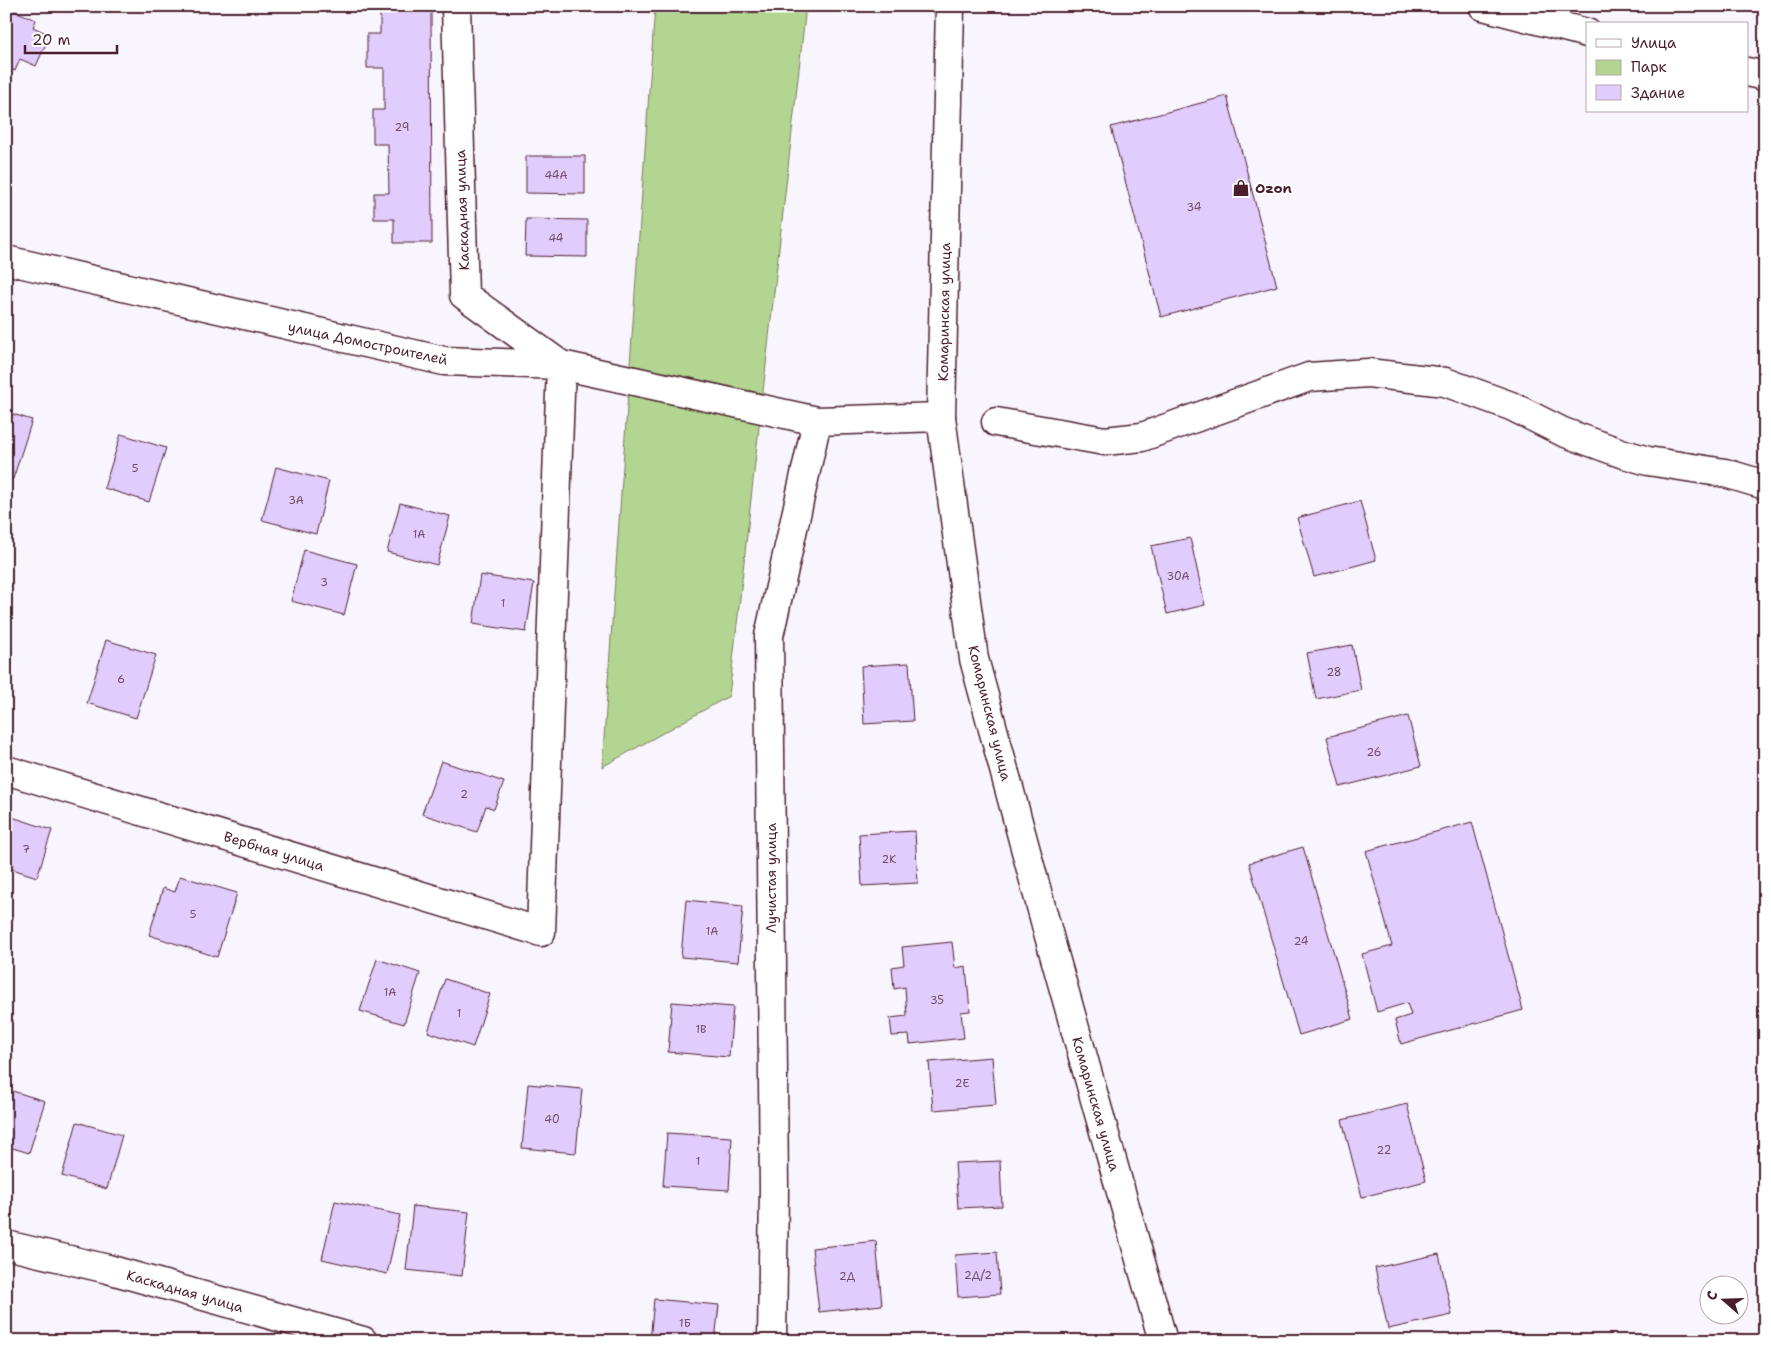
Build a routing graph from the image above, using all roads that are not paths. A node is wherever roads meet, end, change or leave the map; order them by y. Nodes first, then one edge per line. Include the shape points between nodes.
1 (456, 6) edge
2 (950, 6) edge
3 (1483, 6) edge
4 (1513, 11) edge
5 (1586, 33) edge
6 (1748, 72) edge
7 (1765, 76) edge
8 (6, 260) edge
9 (561, 365) junction
10 (941, 417) junction
11 (817, 421) junction
12 (996, 422) dead end
13 (1765, 485) edge
14 (6, 770) edge
15 (6, 1245) edge
16 (362, 1341) edge
17 (772, 1341) edge
18 (1163, 1341) edge

1 - 9 street, Каскадная улица via 464,296
2 - 10 street, Комаринская улица
3 - 4 street
4 - 5 street
6 - 7 street
8 - 9 street, улица Домостроителей via 444,362
9 - 11 street, улица Домостроителей
9 - 14 street, Вербная улица via 541,932
10 - 11 street, улица Домостроителей
10 - 18 street, Комаринская улица via 974,660
11 - 17 street, Лучистая улица via 769,636 774,1180
12 - 13 street via 1105,441 1142,437 1309,377 1368,372 1445,382 1621,453 1648,461 1725,473
15 - 16 street, Каскадная улица via 108,1269

